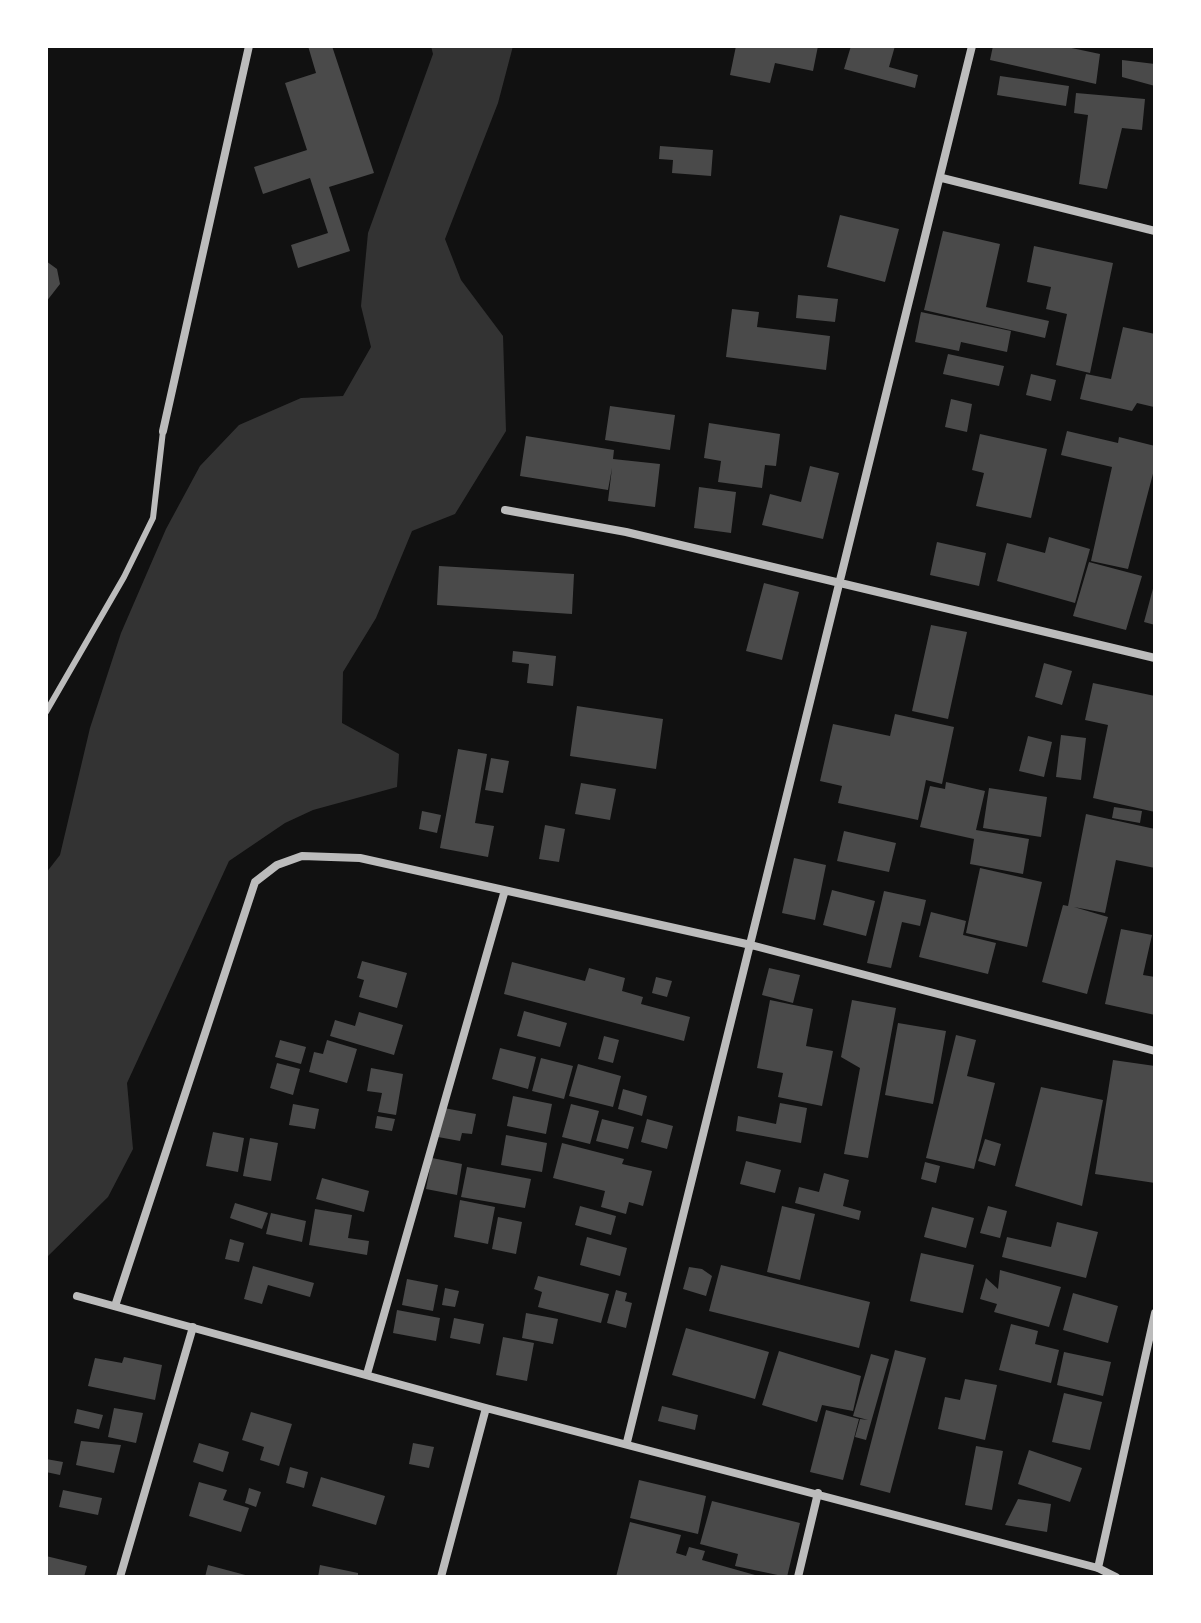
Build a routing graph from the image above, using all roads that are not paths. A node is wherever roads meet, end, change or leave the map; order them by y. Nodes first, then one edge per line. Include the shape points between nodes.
1 (249, 46) edge
2 (972, 46) edge
3 (942, 178) junction
4 (1155, 231) edge
5 (163, 431) joint
6 (505, 510) dead end
7 (840, 583) junction
8 (1155, 658) edge
9 (46, 712) edge
10 (505, 890) junction
11 (751, 945) junction
12 (1155, 1051) edge
13 (77, 1296) dead end
14 (115, 1306) junction
15 (1155, 1313) edge
16 (193, 1327) junction
17 (367, 1374) junction
18 (486, 1408) junction
19 (627, 1442) junction
20 (818, 1493) junction
21 (1098, 1568) junction
22 (120, 1577) edge
23 (441, 1577) edge
24 (798, 1577) edge
25 (1116, 1577) edge

1 - 5 street
2 - 3 street
3 - 4 street
3 - 7 street
5 - 9 lane via 153,518
6 - 7 street via 626,532
7 - 8 street
7 - 11 street
10 - 11 street
10 - 14 street via 360,858 302,856 277,865 255,882
10 - 17 street
11 - 12 street
11 - 19 street
13 - 14 street
14 - 16 street
15 - 21 street
16 - 17 street
16 - 22 street
17 - 18 street
18 - 19 street
18 - 23 street
19 - 20 street
20 - 21 street
20 - 24 street
21 - 25 street

